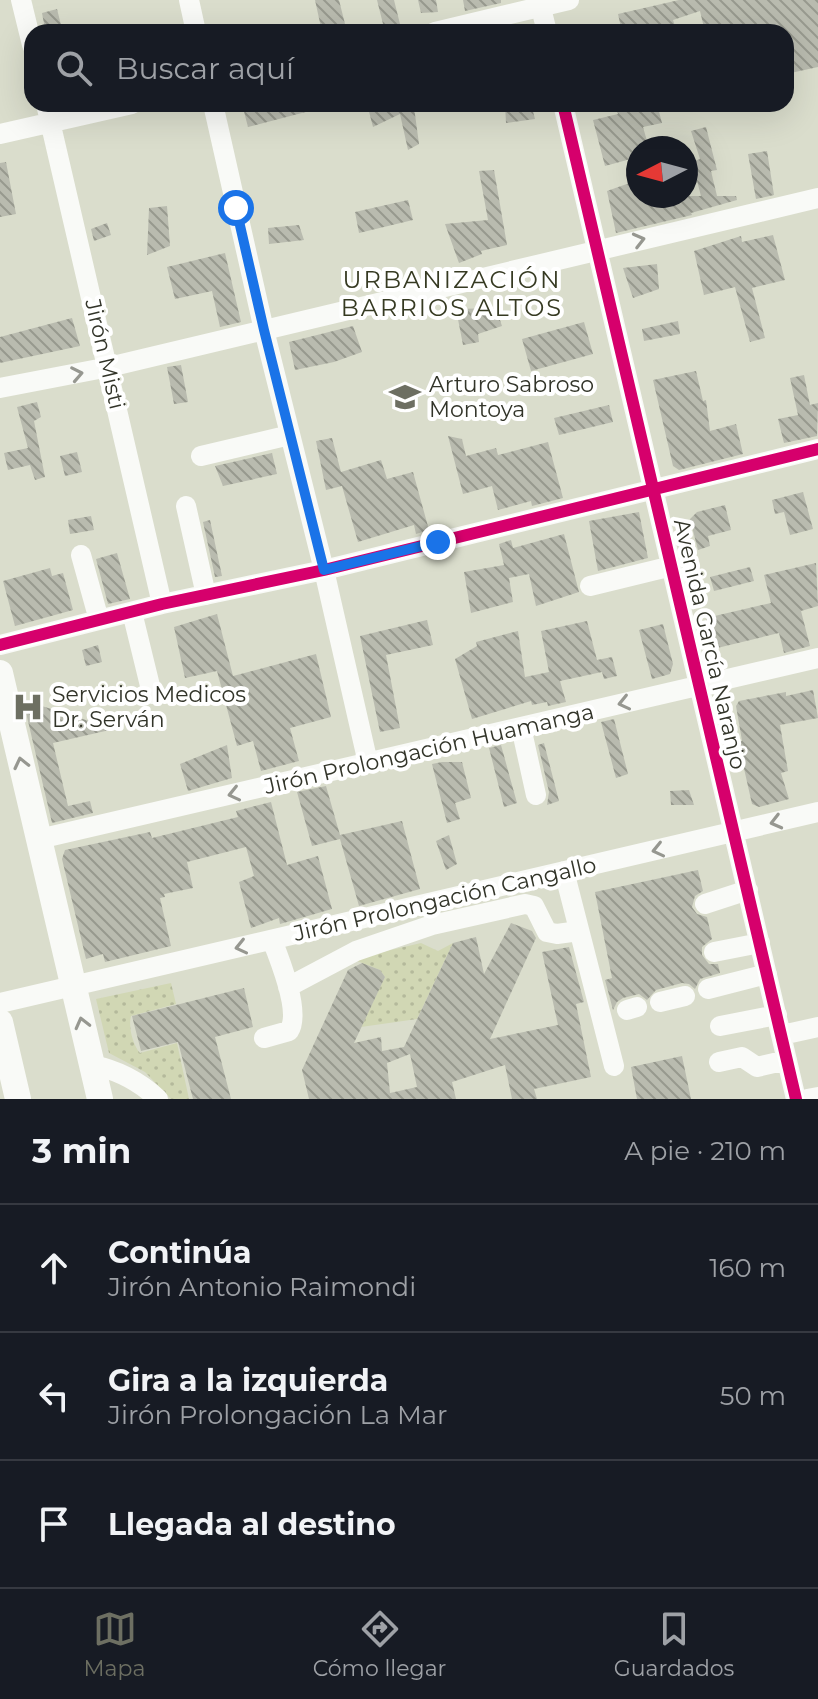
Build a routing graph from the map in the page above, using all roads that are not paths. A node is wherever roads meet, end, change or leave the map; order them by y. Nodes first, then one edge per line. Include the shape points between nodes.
1 (21, 0) edge
2 (189, 0) edge
3 (569, 0) edge
4 (540, 4) edge
5 (27, 24) edge
6 (194, 24) edge
7 (465, 24) edge
8 (545, 24) edge
9 (215, 112) edge
10 (565, 112) edge
11 (48, 114) edge
12 (0, 134) edge
13 (818, 198) edge
14 (598, 250) junction
15 (264, 330) junction
16 (109, 367) junction
17 (0, 388) edge
18 (290, 435) junction
19 (818, 449) edge
20 (201, 456) dead end
21 (654, 489) junction
22 (186, 506) dead end
23 (81, 555) dead end
24 (672, 566) junction
25 (324, 570) junction
26 (590, 586) dead end
27 (206, 595) junction
28 (162, 604) junction
29 (132, 612) junction
30 (99, 620) junction
31 (0, 645) edge
32 (818, 658) edge
33 (0, 673) edge
34 (699, 685) junction
35 (152, 694) dead end
36 (521, 727) junction
37 (368, 763) junction
38 (536, 795) dead end
39 (818, 812) edge
40 (734, 832) junction
41 (39, 839) junction
42 (564, 871) junction
43 (748, 890) junction
44 (705, 904) dead end
45 (579, 931) junction
46 (272, 940) junction
47 (760, 943) junction
48 (714, 952) dead end
49 (767, 974) junction
50 (288, 987) junction
51 (67, 988) junction
52 (708, 989) dead end
53 (685, 996) dead end
54 (660, 1002) dead end
55 (2, 1009) edge
56 (777, 1015) junction
57 (720, 1026) dead end
58 (818, 1027) edge
59 (782, 1035) junction
60 (264, 1038) dead end
61 (787, 1060) junction
62 (719, 1062) dead end
63 (92, 1065) junction
64 (614, 1066) dead end
65 (818, 1097) edge
66 (18, 1099) edge
67 (100, 1099) edge
68 (158, 1099) edge
69 (796, 1099) edge
70 (807, 1099) edge

1 - 5 street
2 - 6 street
3 - 4 street
4 - 7 street
4 - 8 street
9 - 15 street
10 - 14 street, Avenida García Naranjo
11 - 12 street
11 - 16 street, Jirón Misti
14 -> 13 street
14 - 15 street
14 - 21 street, Avenida García Naranjo
15 - 16 street
15 - 18 street
17 -> 16 street
16 - 28 street, Jirón Misti
18 - 20 street
18 - 25 street
19 - 21 street
21 - 24 street, Avenida García Naranjo
21 - 25 street
22 - 27 street
23 - 30 street
24 - 26 street
24 - 34 street, Avenida García Naranjo
25 - 27 street
25 - 37 street
27 - 28 street
28 - 29 street
29 - 30 street
29 - 35 street
30 - 31 street
32 - 34 street, Jirón Prolongación Huamanga
41 -> 33 main road
34 -> 36 street, Jirón Prolongación Huamanga
34 - 40 street, Avenida García Naranjo
36 - 37 street, Jirón Prolongación Huamanga
36 - 38 street
37 -> 41 street, Jirón Prolongación Huamanga
39 -> 40 street, Jirón Prolongación Cangallo
40 -> 42 street, Jirón Prolongación Cangallo
40 - 43 street, Avenida García Naranjo
41 - 51 main road
42 - 45 street
42 - 46 street, Jirón Prolongación Cangallo
43 - 44 street
43 - 47 street, Avenida García Naranjo
45 - 50 street via 552,934 534,906 525,904 432,925 356,951
45 - 64 street
46 - 50 street
46 -> 51 street, Jirón Prolongación Cangallo
47 - 48 street
47 - 49 street, Avenida García Naranjo
49 - 52 street
49 - 56 street, Avenida García Naranjo
50 - 60 street via 292,1026
51 - 55 street, Jirón Prolongación Cangallo
63 -> 51 main road
53 - 54 street
55 - 66 main road
56 - 57 street
56 - 59 street, Avenida García Naranjo
58 - 59 street
59 - 61 street, Avenida García Naranjo
61 - 62 street via 757,1067 742,1057
61 - 69 street, Avenida García Naranjo
63 - 67 main road
63 - 68 street via 123,1074
65 - 70 street

